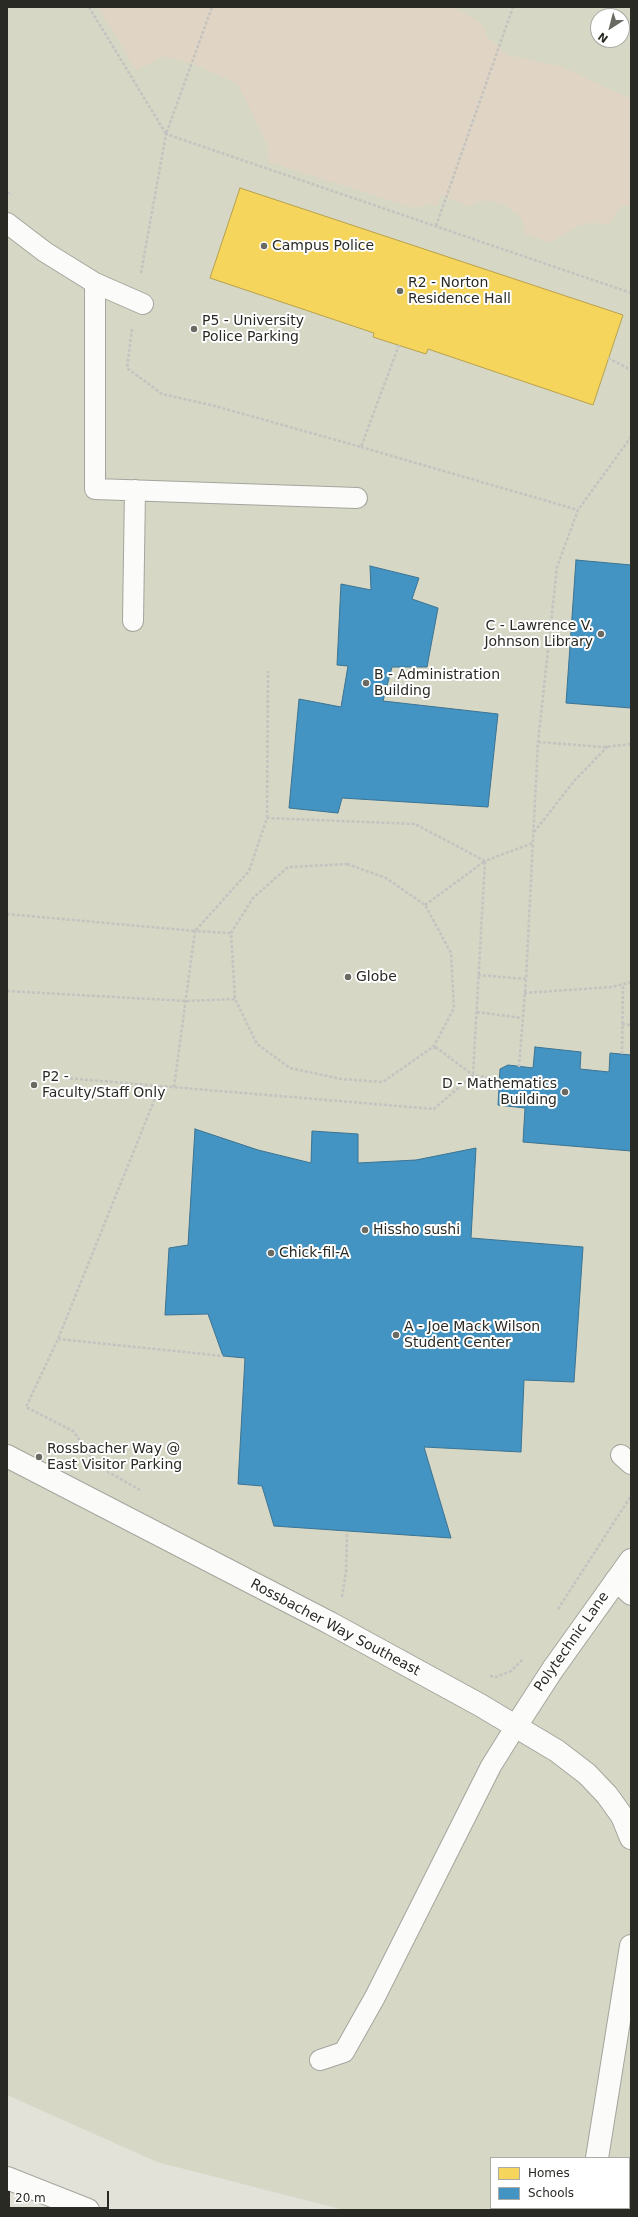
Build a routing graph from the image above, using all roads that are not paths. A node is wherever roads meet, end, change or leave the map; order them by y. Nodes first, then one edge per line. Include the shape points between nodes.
1 (7, 223) edge
2 (95, 283) junction
3 (143, 304) dead end
4 (135, 490) junction
5 (357, 498) dead end
6 (133, 621) dead end
7 (7, 1456) edge
8 (631, 1560) edge
9 (615, 1580) junction
10 (631, 1595) edge
11 (516, 1726) junction
12 (631, 1838) edge
13 (631, 1946) edge
14 (320, 2060) dead end
15 (597, 2157) edge
16 (7, 2178) edge
17 (88, 2210) edge

1 - 2 lane via 45,252
2 - 3 lane
2 - 4 lane via 95,489
4 - 5 lane
4 - 6 lane
7 - 11 main road, Rossbacher Way Southeast via 330,1623
8 - 9 main road, Polytechnic Lane
9 - 10 lane
9 - 11 main road, Polytechnic Lane via 552,1669
11 - 12 main road, Rossbacher Way Southeast via 575,1763 598,1784 622,1816
11 - 14 lane via 491,1766 375,1997 344,2052
13 - 15 main road
16 - 17 main road

